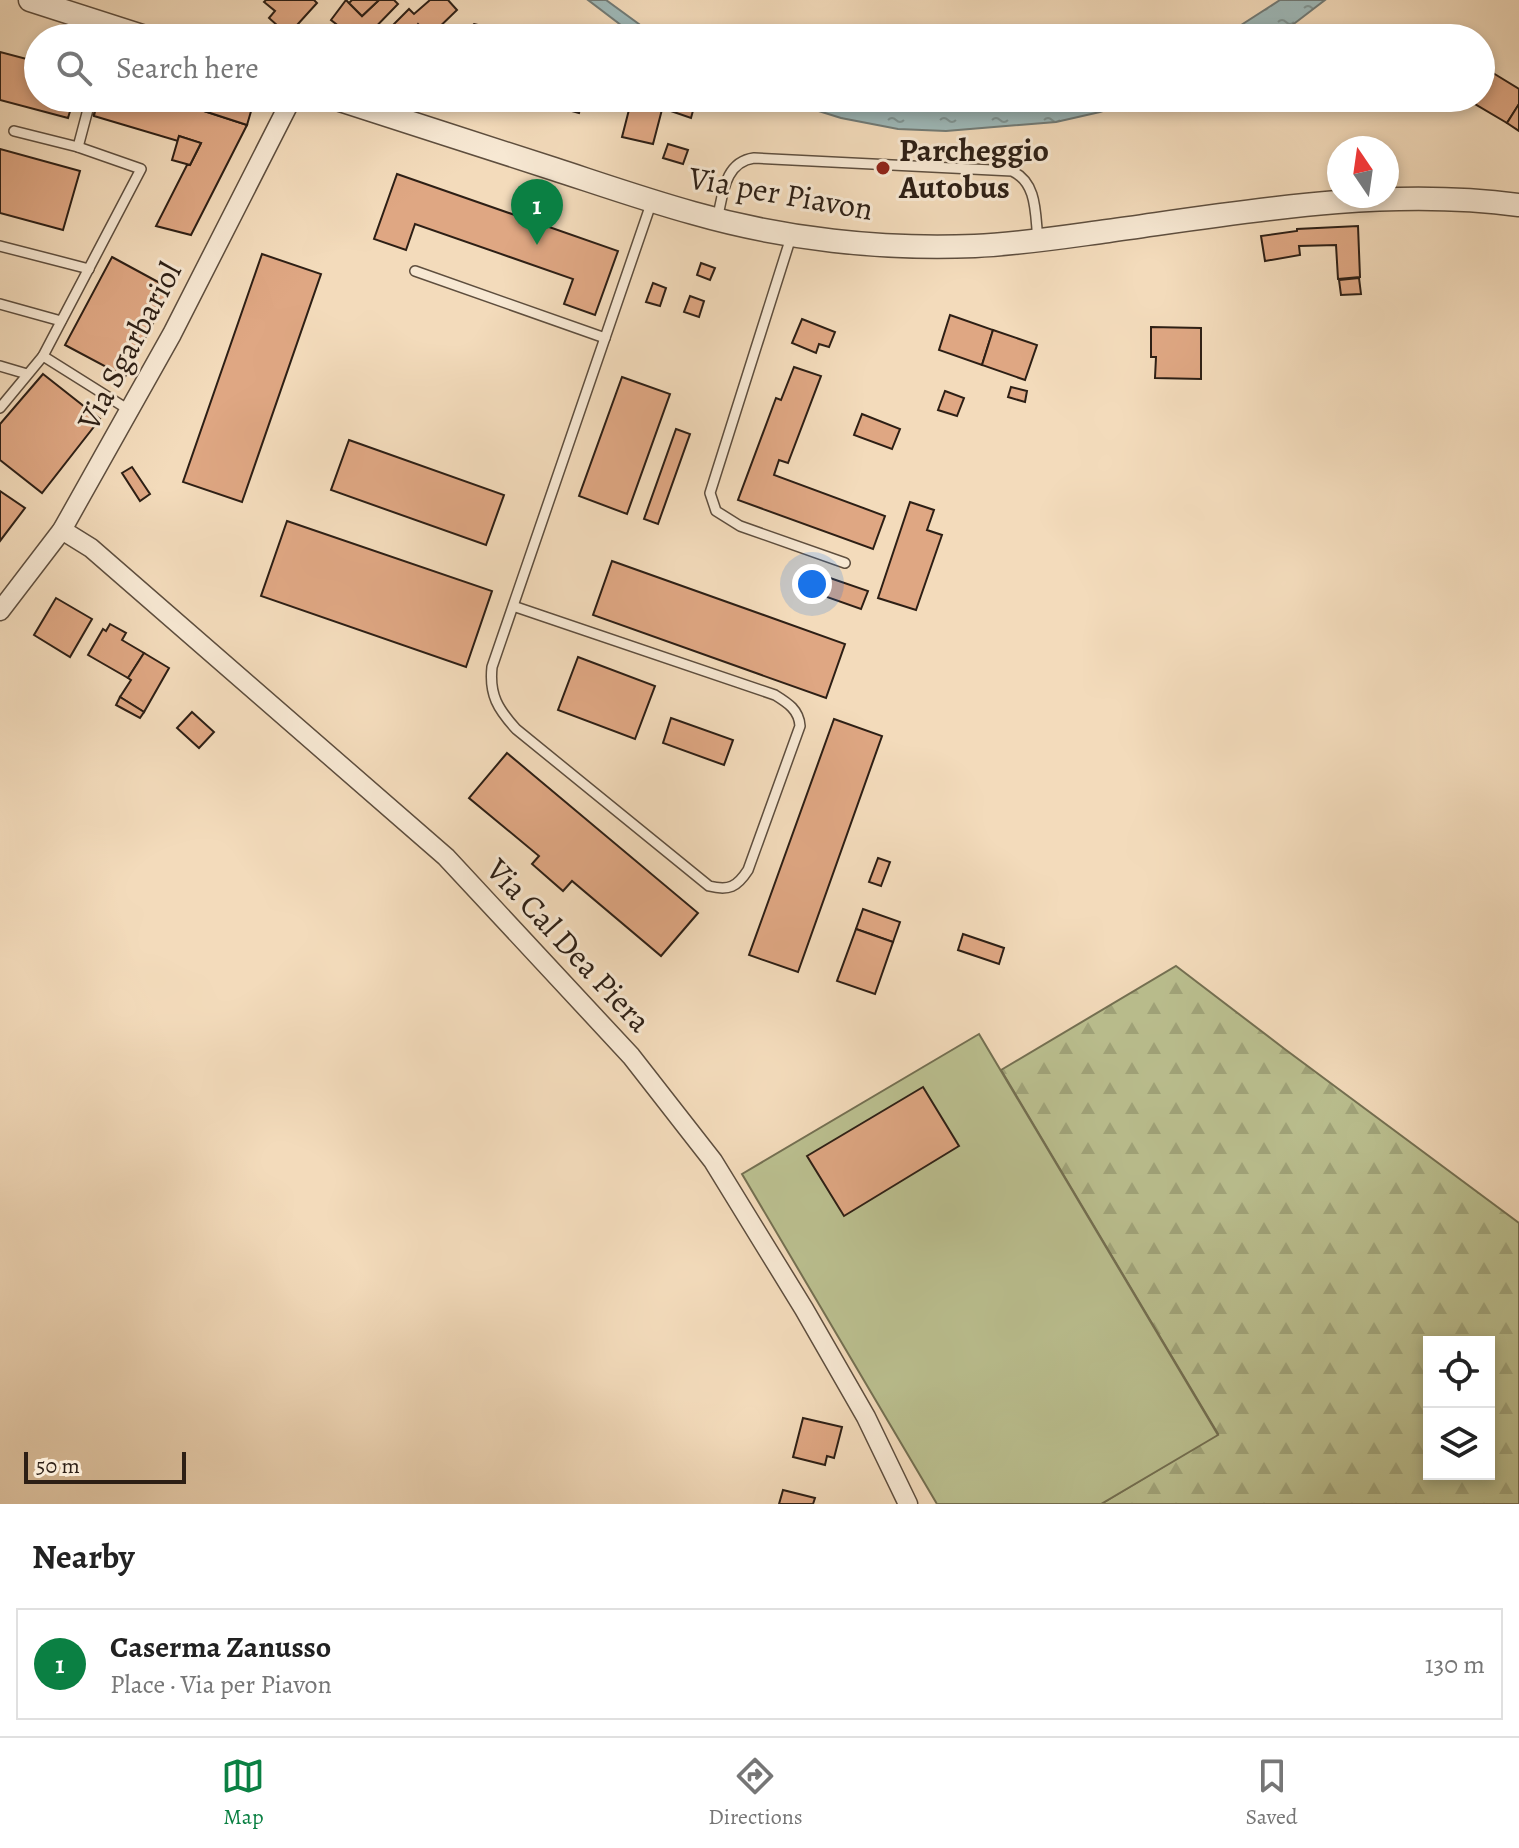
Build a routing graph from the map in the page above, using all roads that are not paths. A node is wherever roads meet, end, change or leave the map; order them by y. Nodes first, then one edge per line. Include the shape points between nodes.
1 (30, 0) edge
2 (88, 24) edge
3 (87, 112) edge
4 (285, 112) edge
5 (377, 112) edge
6 (14, 131) dead end
7 (78, 147) junction
8 (652, 201) junction
9 (1519, 205) edge
10 (717, 220) junction
11 (792, 234) junction
12 (1038, 240) junction
13 (0, 246) edge
14 (89, 269) junction
15 (415, 271) dead end
16 (0, 304) edge
17 (61, 321) junction
18 (605, 338) junction
19 (43, 356) junction
20 (0, 366) edge
21 (27, 374) junction
22 (0, 408) edge
23 (129, 410) junction
24 (62, 530) junction
25 (845, 563) dead end
26 (513, 606) junction
27 (0, 611) edge
28 (908, 1504) edge

1 - 2 street
3 - 7 lane
4 - 23 street, Via Sgarbariol
5 - 8 street, Via per Piavon
6 - 7 lane
7 - 14 lane via 141,169
8 - 10 street, Via per Piavon
8 - 18 lane
9 - 12 street, Via per Piavon via 1447,198 1333,202
10 - 11 street, Via per Piavon
10 - 12 lane via 730,172 746,159 1012,171 1031,189
11 - 12 street, Via per Piavon via 922,246
11 - 25 lane via 710,493 716,511 740,526
13 - 14 lane
14 - 17 lane
15 - 18 lane
16 - 17 lane
17 - 19 lane
18 - 26 lane
19 - 21 lane
19 - 23 lane
20 - 21 lane
21 - 22 lane
23 - 24 street, Via Sgarbariol
24 - 27 street, Via Sgarbariol
24 - 28 street, Via Cal Dea Piera via 91,548 446,857 631,1056 713,1161 780,1268 866,1417
26 - 26 lane via 492,667 495,701 502,714 709,886 730,888 740,882 800,726 795,710 775,695

